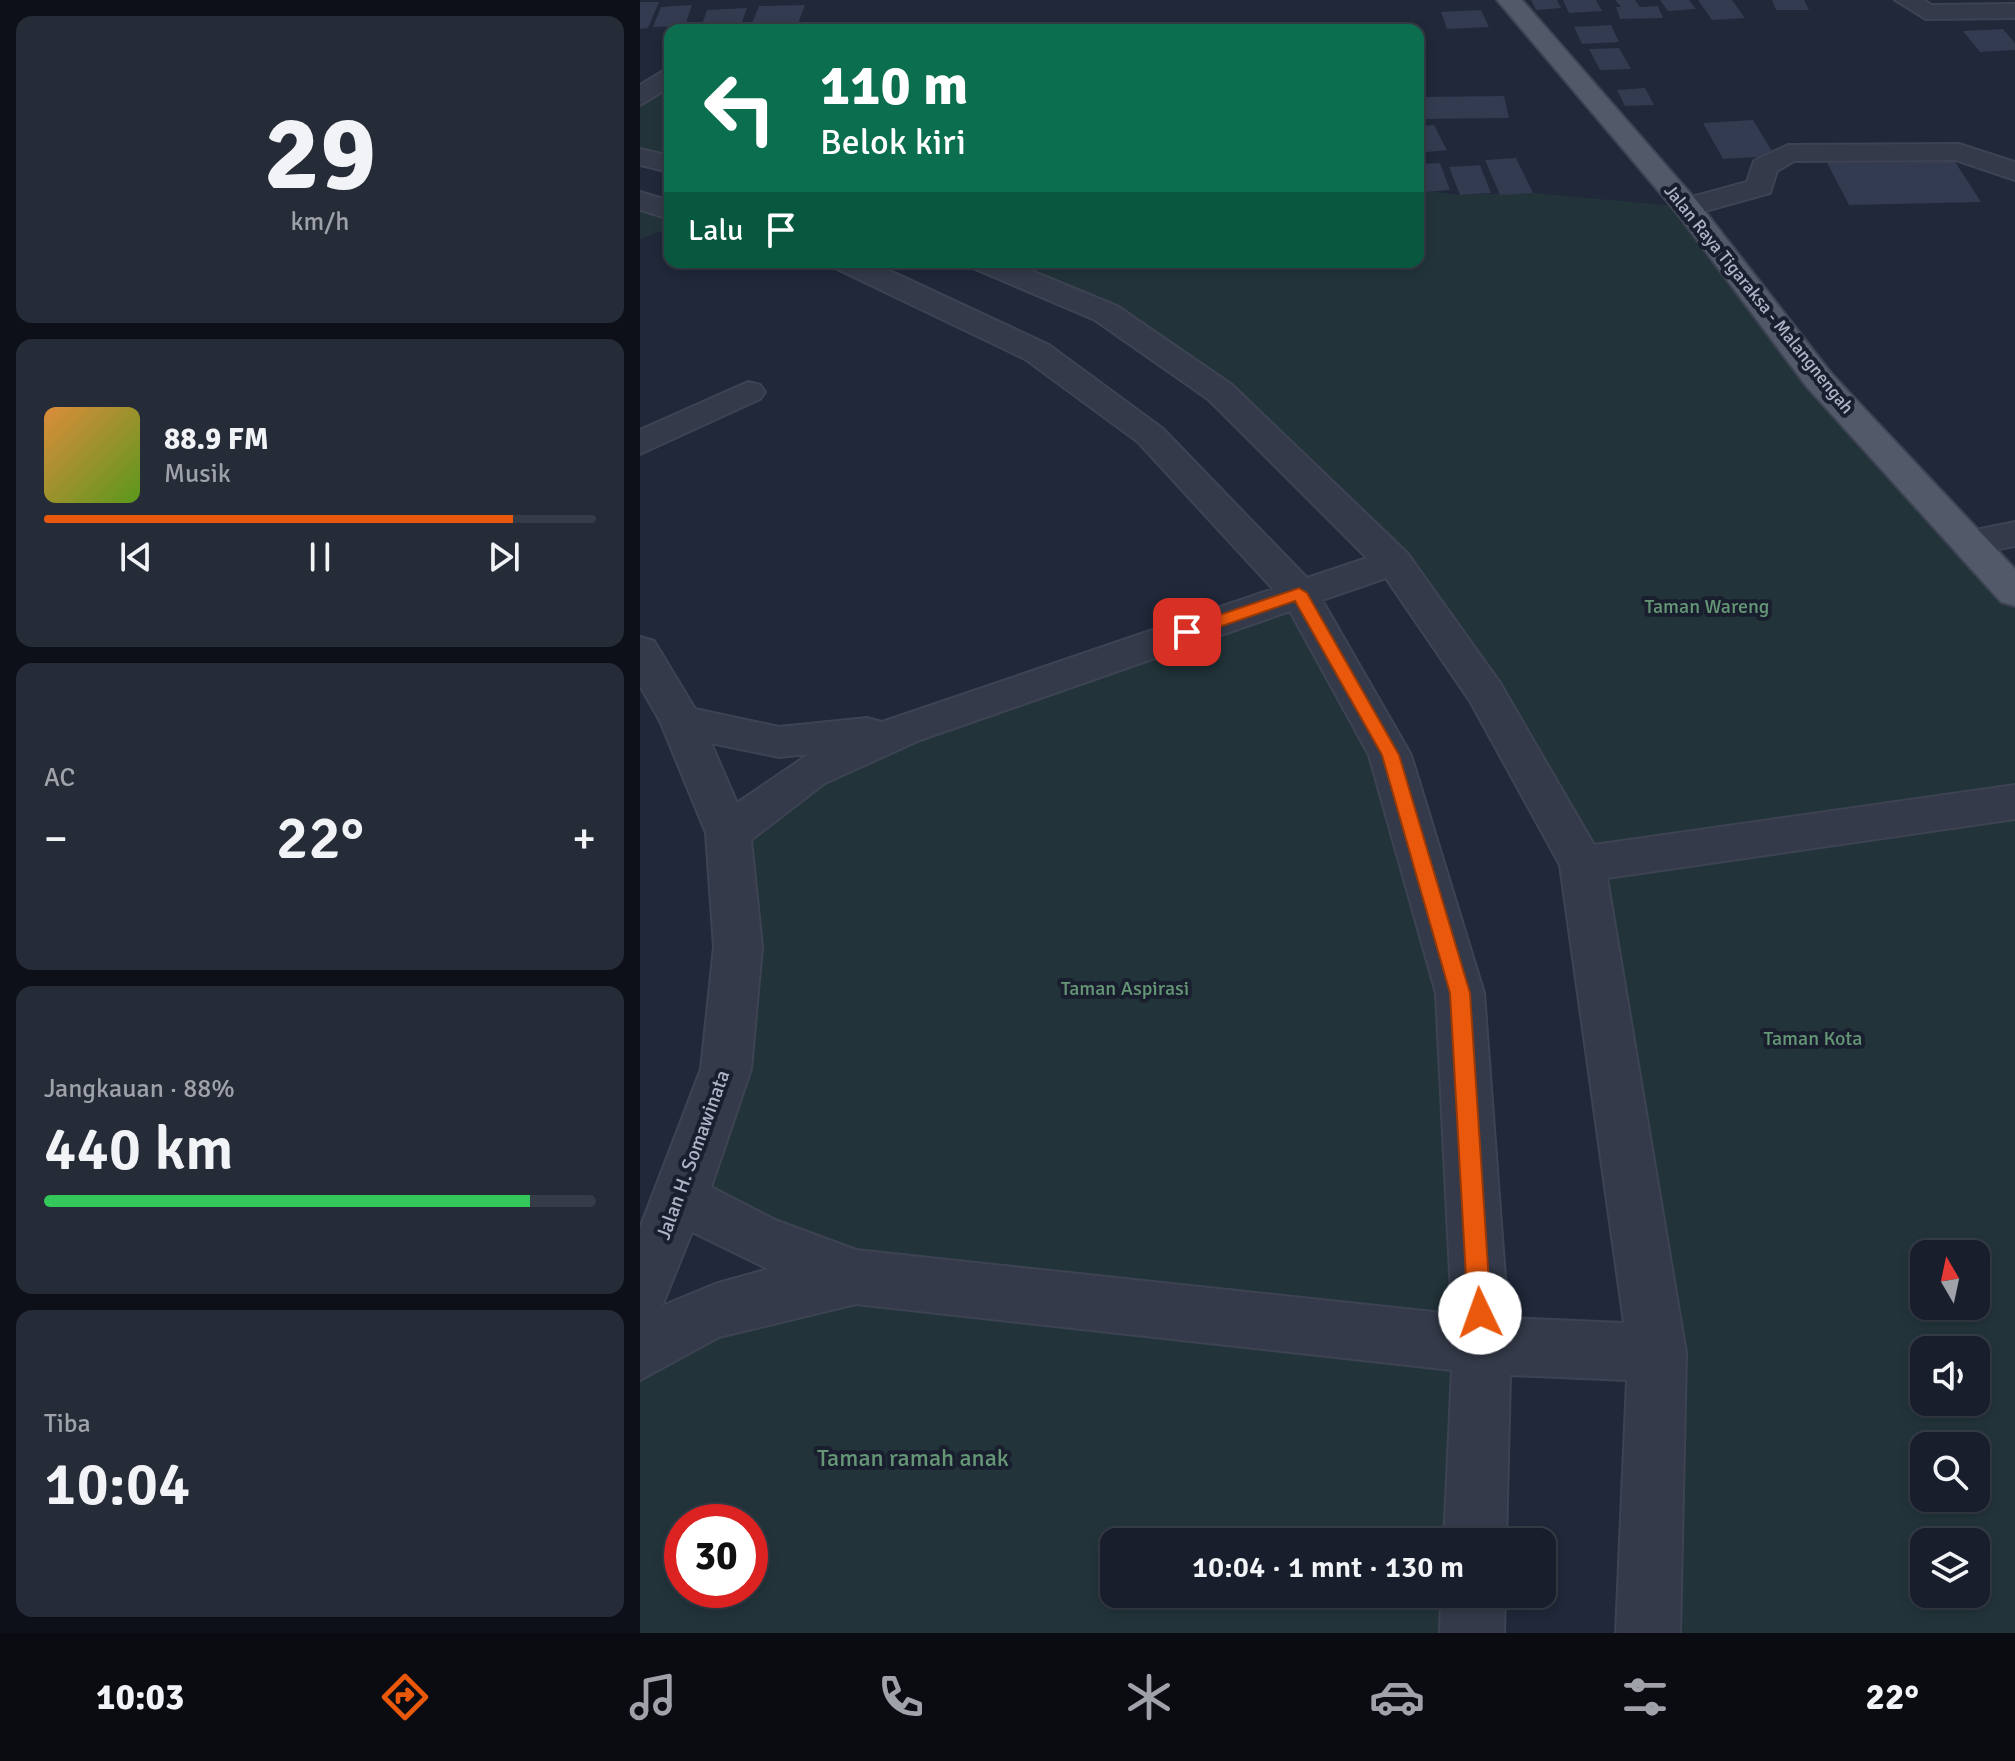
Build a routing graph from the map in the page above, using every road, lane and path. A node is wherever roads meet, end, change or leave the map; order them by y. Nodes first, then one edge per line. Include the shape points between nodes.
1 (1509, 0) edge
2 (1907, 0) edge
3 (2015, 11) edge
4 (664, 79) edge
5 (640, 97) edge
6 (640, 157) edge
7 (664, 163) edge
8 (2015, 172) edge
9 (640, 201) edge
10 (1687, 207) junction
11 (664, 208) edge
12 (859, 268) edge
13 (998, 268) edge
14 (748, 392) dead end
15 (640, 443) edge
16 (2015, 534) edge
17 (1969, 543) junction
18 (1394, 562) junction
19 (1299, 593) junction
20 (2015, 593) edge
21 (640, 651) edge
22 (681, 721) junction
23 (905, 729) junction
24 (2015, 802) edge
25 (728, 833) junction
26 (1582, 864) junction
27 (680, 1198) junction
28 (856, 1277) junction
29 (640, 1292) edge
30 (1482, 1345) junction
31 (640, 1352) edge
32 (1657, 1353) junction
33 (1475, 1528) edge
34 (1473, 1608) edge
35 (1472, 1633) edge
36 (1648, 1633) edge

1 - 10 main road, Jalan Raya Tigaraksa - Malangnengah
2 - 3 street via 1926,12
4 - 5 street
6 - 7 street
8 - 10 street via 1959,152 1788,153 1764,167 1760,187
9 - 11 street
10 - 17 main road, Jalan Raya Tigaraksa - Malangnengah via 1819,380
12 - 19 street via 1037,352 1062,370 1150,435
13 - 18 street via 1106,313 1220,392
14 - 15 street
16 - 17 street
17 - 20 main road, Jalan Raya Tigaraksa - Malangnengah
18 - 19 street
18 - 26 street via 1486,693
19 - 23 street
19 - 30 street via 1390,755 1460,993
21 - 22 street, Jalan H. Somawinata
22 - 23 street via 779,742
22 - 25 street, Jalan H. Somawinata
23 - 25 street via 810,772
24 - 26 street
25 - 27 street, Jalan H. Somawinata via 738,947 726,1069
26 - 32 street
27 - 28 street via 758,1239
27 - 29 street, Jalan H. Somawinata
28 - 30 street
28 - 31 street via 747,1301 661,1335
30 - 32 street
30 - 33 street
32 - 36 street
34 - 35 street

